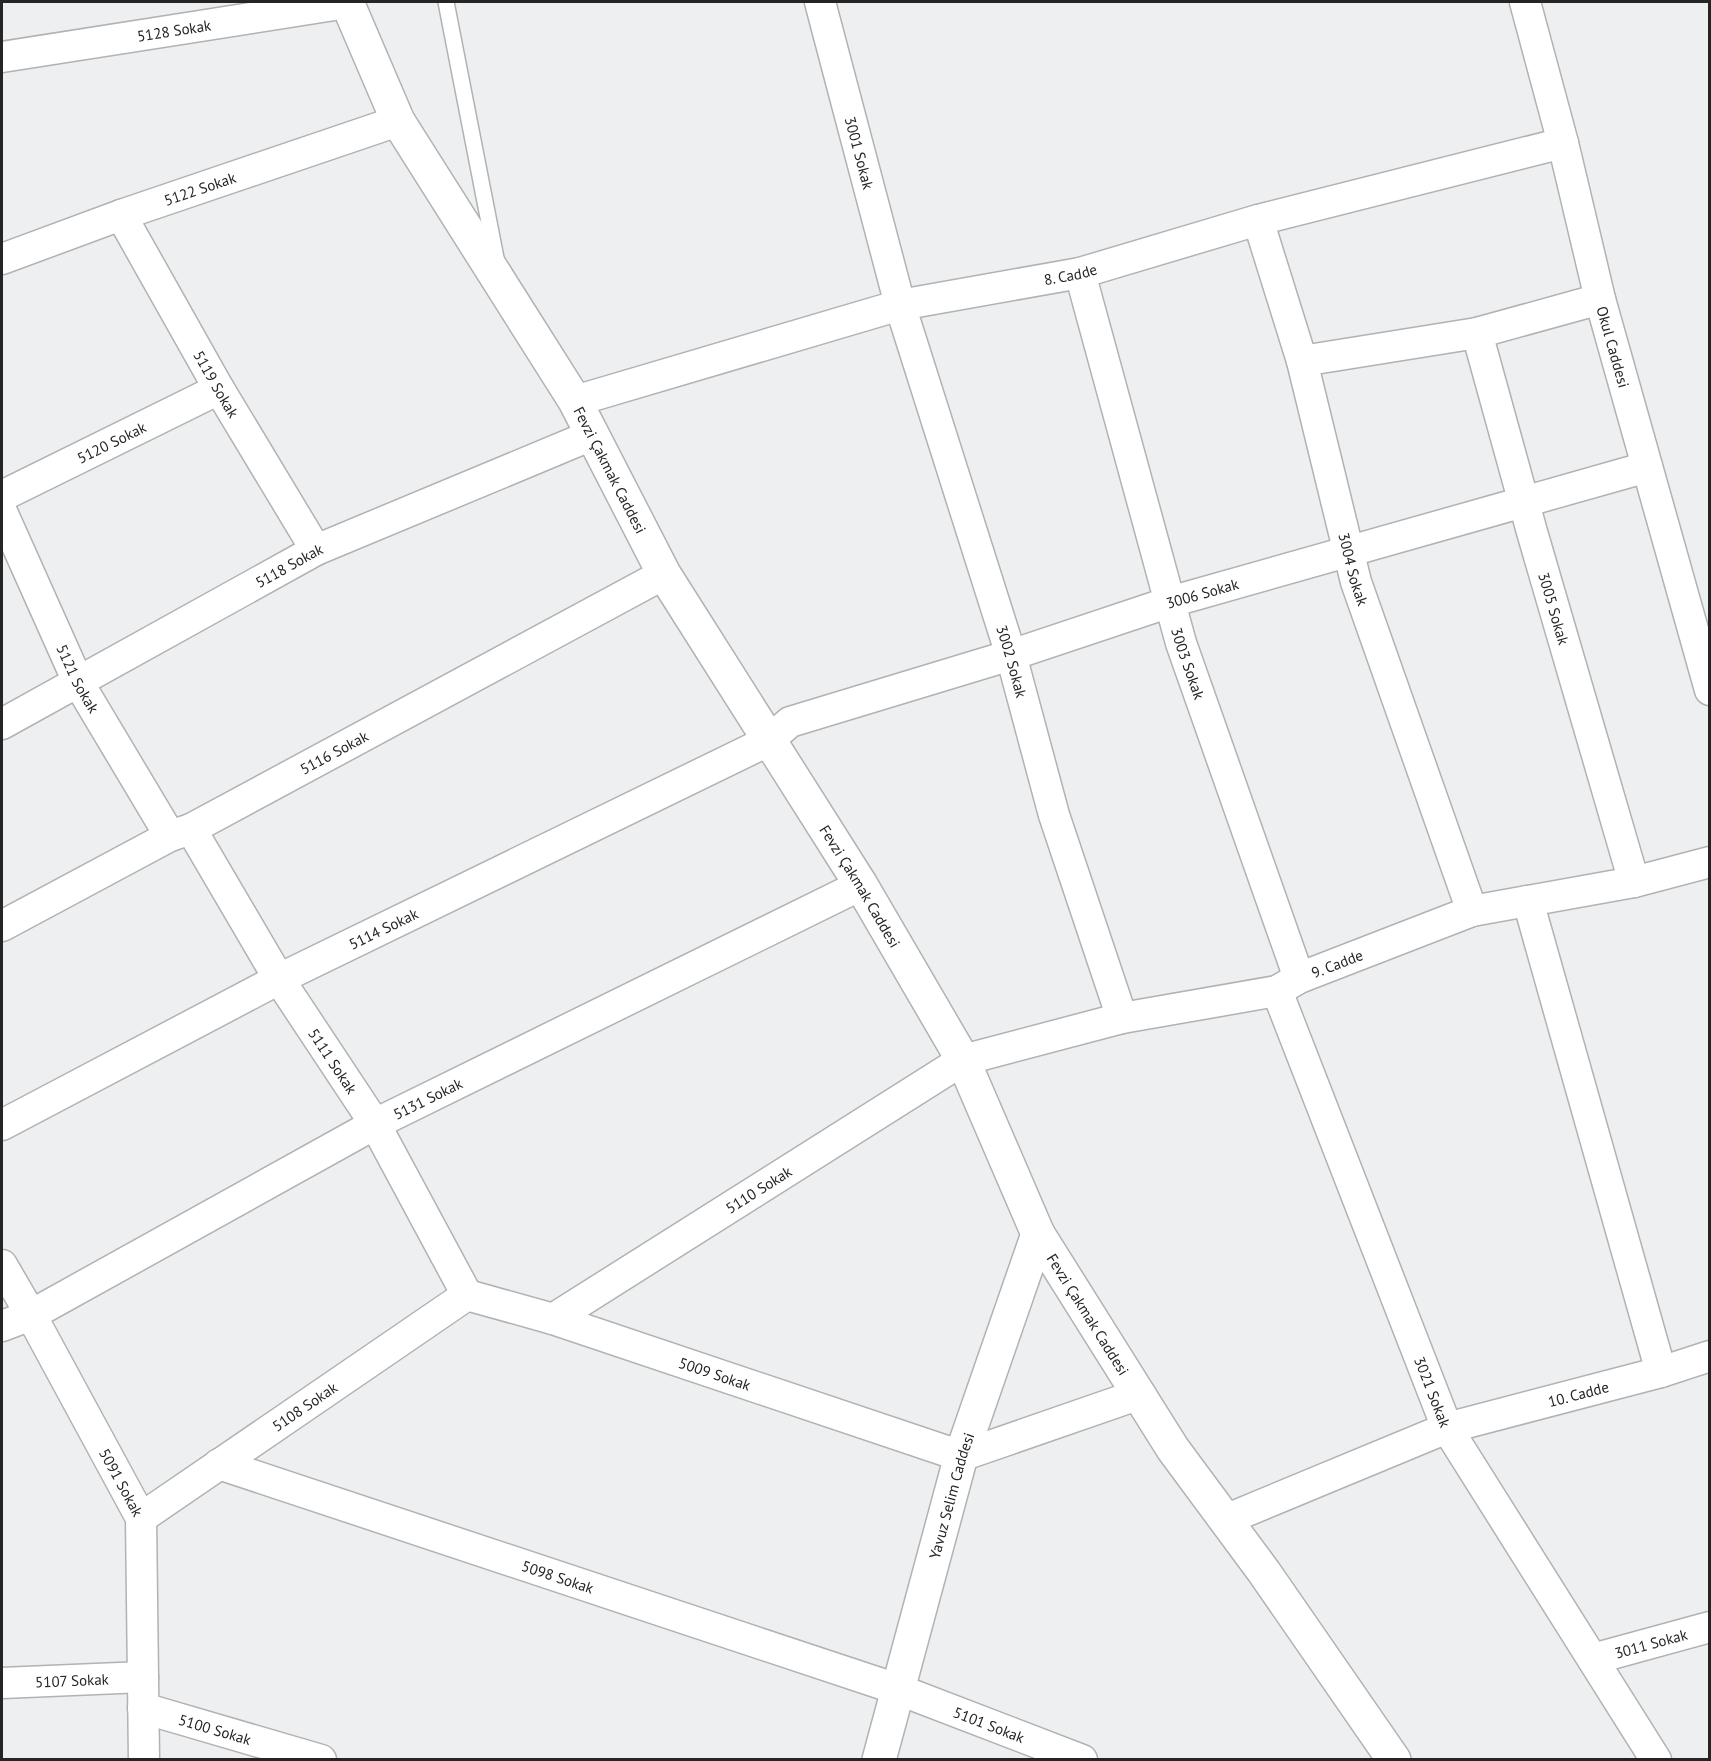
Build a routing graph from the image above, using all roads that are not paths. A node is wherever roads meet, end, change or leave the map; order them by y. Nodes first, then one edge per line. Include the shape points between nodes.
1 (347, 2) edge
2 (446, 2) edge
3 (820, 2) edge
4 (1525, 2) edge
5 (2, 57) edge
6 (398, 121) junction
7 (1563, 143) junction
8 (121, 215) junction
9 (1258, 220) junction
10 (2, 259) edge
11 (1080, 273) junction
12 (501, 285) junction
13 (1600, 299) junction
14 (900, 305) junction
15 (1477, 333) junction
16 (1302, 361) junction
17 (219, 389) junction
18 (575, 401) junction
19 (592, 435) junction
20 (1647, 467) junction
21 (2, 496) edge
22 (1523, 502) junction
23 (2, 512) edge
24 (316, 550) junction
25 (1349, 551) junction
26 (664, 574) junction
27 (1170, 602) junction
28 (1011, 655) junction
29 (78, 682) junction
30 (1710, 690) edge
31 (2, 724) edge
32 (768, 741) junction
33 (181, 833) junction
34 (1710, 862) edge
35 (1634, 882) junction
36 (861, 885) junction
37 (1528, 901) junction
38 (1472, 910) junction
39 (2, 926) edge
40 (279, 979) junction
41 (1288, 985) junction
42 (1122, 1018) junction
43 (963, 1060) junction
44 (375, 1124) junction
45 (2, 1125) edge
46 (1038, 1234) junction
47 (2, 1265) edge
48 (467, 1295) junction
49 (31, 1315) junction
50 (553, 1319) junction
51 (2, 1326) edge
52 (1710, 1356) edge
53 (1661, 1372) junction
54 (1140, 1394) junction
55 (1447, 1428) junction
56 (961, 1456) junction
57 (219, 1464) junction
58 (141, 1518) junction
59 (1225, 1520) junction
60 (1710, 1628) edge
61 (1593, 1659) junction
62 (143, 1677) junction
63 (2, 1683) edge
64 (897, 1689) junction
65 (143, 1708) junction
66 (1656, 1759) edge
67 (144, 1760) edge
68 (321, 1760) edge
69 (879, 1760) edge
70 (1082, 1760) edge
71 (1395, 1760) edge

1 - 5 street, 5128 Sokak
1 - 6 street, Fevzi Çakmak Caddesi
2 - 12 lane
3 - 14 street, 3001 Sokak
4 - 7 street, Okul Caddesi
6 - 8 street, 5122 Sokak
6 - 12 street, Fevzi Çakmak Caddesi
7 - 9 street, 8. Cadde
7 - 13 street, Okul Caddesi
8 - 10 street, 5122 Sokak
8 - 17 street, 5119 Sokak
9 - 11 street, 8. Cadde
9 - 16 street, 3004 Sokak
11 - 14 street, 8. Cadde
11 - 27 street, 3003 Sokak
12 - 18 street, Fevzi Çakmak Caddesi
13 - 15 street
13 - 20 street, Okul Caddesi
14 - 18 street, 8. Cadde
14 - 28 street, 3002 Sokak
15 - 16 street
15 - 22 street, 3005 Sokak
16 - 25 street, 3004 Sokak
17 - 21 street, 5120 Sokak
17 - 24 street, 5119 Sokak
18 - 19 street, Fevzi Çakmak Caddesi
19 - 24 street, 5118 Sokak
19 - 26 street, Fevzi Çakmak Caddesi
20 - 22 street, 3006 Sokak
20 - 30 street, Okul Caddesi
22 - 25 street, 3006 Sokak
22 - 35 street, 3005 Sokak
23 - 29 street, 5121 Sokak
24 - 29 street, 5118 Sokak
25 - 27 street, 3006 Sokak
25 - 38 street, 3004 Sokak via 1360,593
26 - 32 street, Fevzi Çakmak Caddesi
26 - 33 street, 5116 Sokak
27 - 28 street, 3006 Sokak
27 - 41 street, 3003 Sokak
28 - 32 street, 3006 Sokak via 790,722
28 - 42 street, 3002 Sokak via 1054,815
29 - 31 street, 5118 Sokak
29 - 33 street, 5121 Sokak
32 - 36 street, Fevzi Çakmak Caddesi
32 - 40 street, 5114 Sokak
33 - 39 street, 5116 Sokak
33 - 40 street, 5111 Sokak
34 - 35 street, 9. Cadde
35 - 37 street, 9. Cadde
36 - 43 street, Fevzi Çakmak Caddesi
36 - 44 street, 5131 Sokak
37 - 38 street, 9. Cadde
37 - 53 street
38 - 41 street, 9. Cadde
40 - 44 street, 5111 Sokak
40 - 45 street, 5114 Sokak
41 - 42 street, 9. Cadde
41 - 55 street, 3021 Sokak
42 - 43 street, 9. Cadde
43 - 46 street, Fevzi Çakmak Caddesi
43 - 50 street, 5110 Sokak
44 - 48 street, 5111 Sokak
44 - 49 street, 5131 Sokak
46 - 54 street, Fevzi Çakmak Caddesi
46 - 56 street, Yavuz Selim Caddesi
47 - 49 street, 5091 Sokak
48 - 50 street, 5009 Sokak
48 - 57 street, 5108 Sokak
49 - 51 street, 5131 Sokak
49 - 58 street, 5091 Sokak
50 - 56 street, 5009 Sokak
52 - 53 street, 10. Cadde
53 - 55 street, 10. Cadde
54 - 56 street
54 - 59 street, Fevzi Çakmak Caddesi via 1173,1449
55 - 59 street, 10. Cadde
55 - 61 street, 3021 Sokak
56 - 64 street, Yavuz Selim Caddesi
57 - 58 street, 5108 Sokak
57 - 64 street, 5098 Sokak
58 - 62 street, 5091 Sokak
59 - 71 street, Fevzi Çakmak Caddesi
60 - 61 street, 3011 Sokak
61 - 66 street, 3021 Sokak
62 - 63 street, 5107 Sokak
62 - 65 street, 5091 Sokak
64 - 69 street, Yavuz Selim Caddesi
64 - 70 street, 5101 Sokak
65 - 67 street, 5091 Sokak
65 - 68 street, 5100 Sokak

